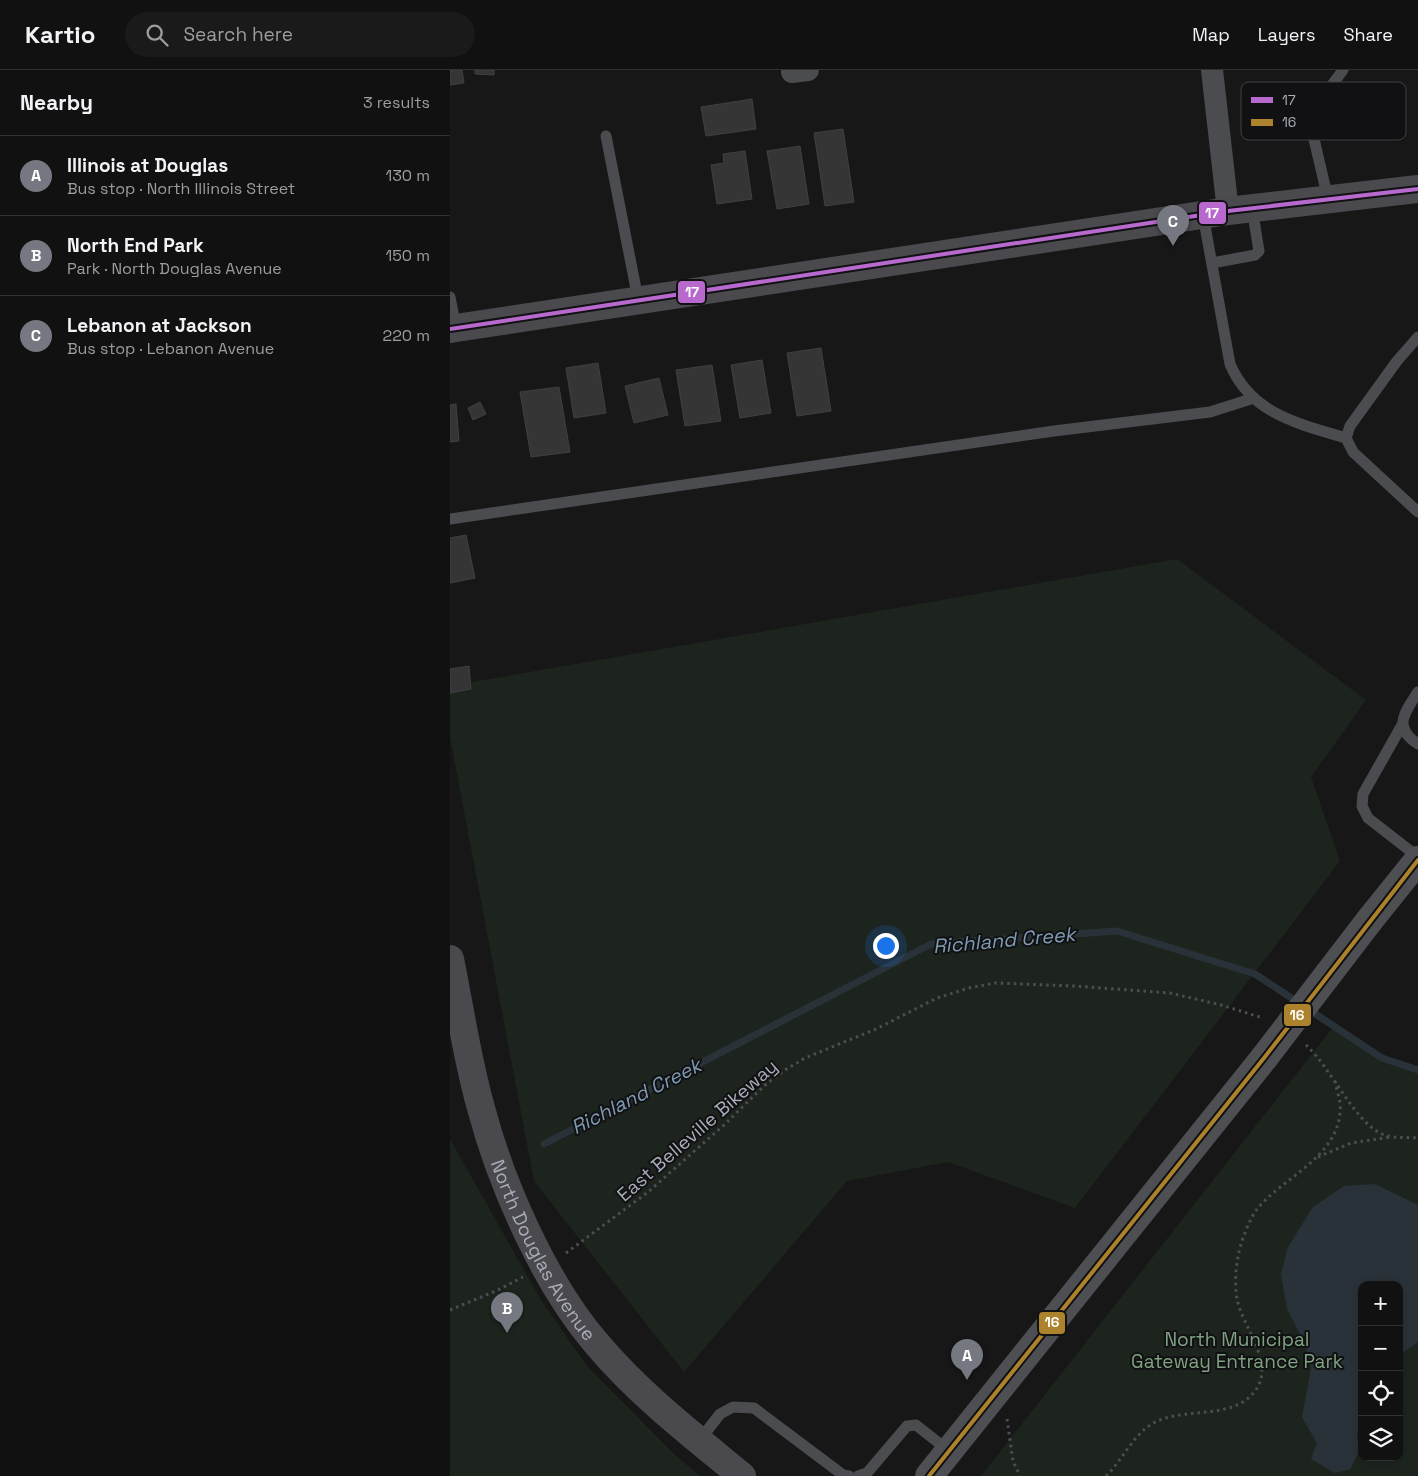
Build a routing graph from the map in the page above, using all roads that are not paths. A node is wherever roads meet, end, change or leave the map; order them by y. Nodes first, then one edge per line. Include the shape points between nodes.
1 (1212, 70) edge
2 (1343, 70) edge
3 (1334, 82) edge
4 (606, 136) dead end
5 (1314, 140) edge
6 (1418, 189) edge
7 (1328, 200) junction
8 (1227, 211) junction
9 (1212, 263) junction
10 (450, 297) edge
11 (638, 300) junction
12 (453, 328) edge
13 (1418, 337) edge
14 (1254, 398) junction
15 (1346, 438) junction
16 (1418, 512) edge
17 (450, 519) edge
18 (1418, 692) edge
19 (1402, 725) junction
20 (1418, 744) edge
21 (1418, 858) edge
22 (450, 959) edge
23 (699, 1441) junction
24 (949, 1451) junction
25 (742, 1476) edge
26 (849, 1476) edge
27 (858, 1476) edge
28 (929, 1476) edge

1 - 8 street
2 - 3 lane
4 - 11 lane
5 - 7 lane
6 - 7 main road
7 - 8 main road
8 - 9 lane
8 - 9 lane via 1259,251 1255,255
8 - 11 main road
9 - 14 lane via 1230,364 1237,380
10 - 12 lane
11 - 12 main road
13 - 15 lane via 1355,419
14 - 15 lane via 1280,417
14 - 17 lane via 1210,412 1063,430
15 - 16 lane via 1353,452
18 - 19 lane via 1404,713
19 - 20 lane via 1410,739
19 - 21 lane via 1363,794 1362,806 1368,818
21 - 24 main road, bridge via 1264,1058
22 - 23 main road, North Douglas Avenue via 480,1106 508,1186 545,1265 596,1344
23 - 25 main road, North Douglas Avenue
23 - 26 lane via 720,1414 733,1407 754,1408
24 - 27 lane via 916,1425 907,1426 867,1473
24 - 28 main road

